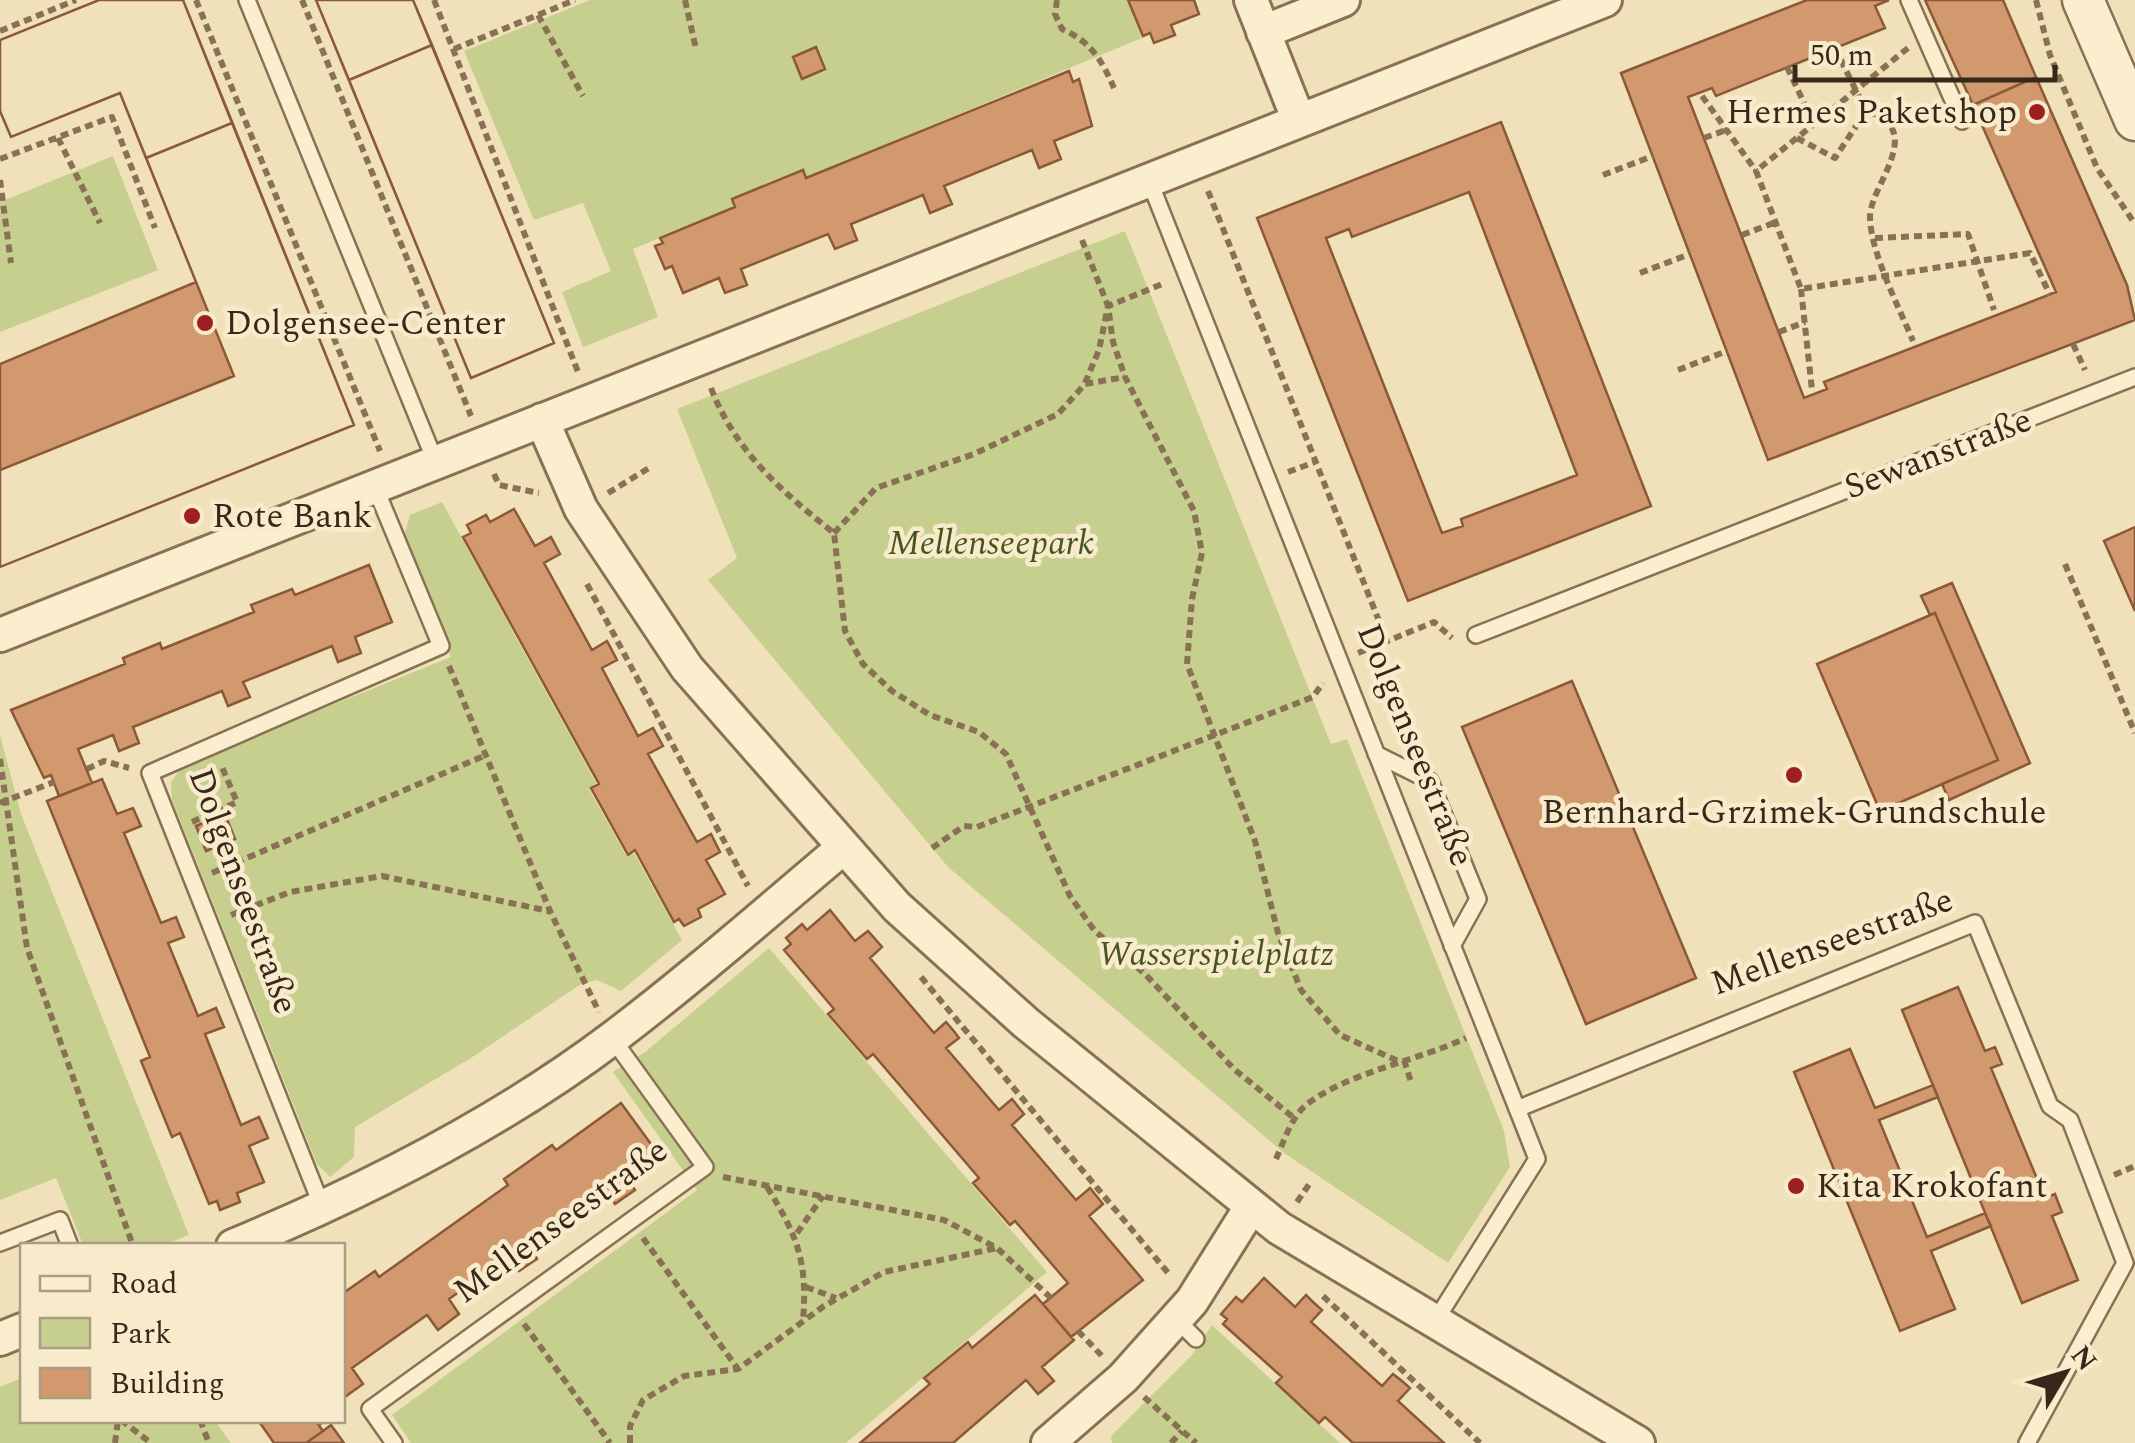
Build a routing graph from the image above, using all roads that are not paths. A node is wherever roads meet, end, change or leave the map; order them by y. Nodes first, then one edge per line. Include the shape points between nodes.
1 (247, 0) edge
2 (1251, 0) edge
3 (1343, 0) edge
4 (1606, 0) edge
5 (1910, 0) edge
6 (2083, 0) edge
7 (1263, 32) junction
8 (2135, 120) edge
9 (1299, 121) junction
10 (1962, 122) dead end
11 (1149, 180) junction
12 (2135, 377) edge
13 (542, 420) junction
14 (436, 463) junction
15 (383, 484) junction
16 (0, 635) edge
17 (1476, 635) road end
18 (1376, 754) junction
19 (844, 847) junction
20 (1452, 946) junction
21 (612, 1038) junction
22 (1517, 1109) junction
23 (322, 1208) junction
24 (1252, 1208) junction
25 (0, 1243) edge
26 (69, 1243) edge
27 (241, 1243) edge
28 (1434, 1324) junction
29 (394, 1443) edge
30 (1048, 1443) edge
31 (1638, 1443) edge
32 (2028, 1443) edge

1 - 14 lane
2 - 7 street
3 - 7 street
4 - 9 street
5 - 10 lane
6 - 8 street
7 - 9 street
9 - 11 street
11 - 13 street
11 - 18 lane, Dolgenseestraße
12 - 17 lane, Sewanstraße
13 - 14 street
13 - 19 street via 581,509 687,668
14 - 15 street
15 - 16 street
15 - 23 lane, Dolgenseestraße via 441,646 150,773
18 - 20 lane, Dolgenseestraße
18 - 20 lane via 1430,781 1478,899
19 - 21 street
19 - 24 street via 897,906 1026,1023
20 - 22 lane, Dolgenseestraße
21 - 23 street via 449,1143
21 - 29 lane, Mellenseestraße via 704,1167 370,1409
22 - 28 lane, Dolgenseestraße via 1537,1159
22 - 32 lane, Mellenseestraße via 1975,923 2050,1106 2070,1120 2125,1263
23 - 27 street
24 - 28 street
24 - 30 street via 1188,1319
25 - 26 lane via 60,1220
28 - 31 street

